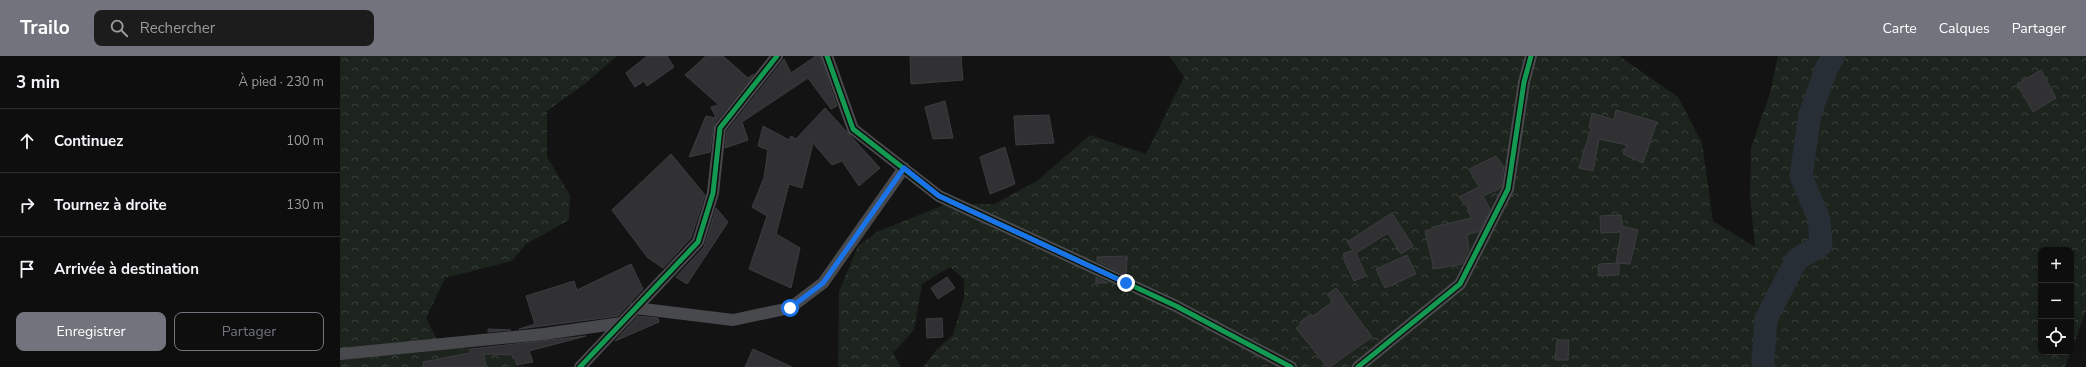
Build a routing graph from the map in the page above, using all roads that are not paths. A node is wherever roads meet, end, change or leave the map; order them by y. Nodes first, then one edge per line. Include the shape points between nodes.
1 (777, 56) edge
2 (827, 56) edge
3 (1531, 56) edge
4 (904, 168) junction
5 (635, 308) junction
6 (621, 323) junction
7 (340, 354) edge
8 (580, 367) edge
9 (1291, 367) edge
10 (1358, 367) edge

1 - 5 street via 720,128 713,193 698,242
2 - 4 street via 853,129
3 - 10 street via 1524,82 1508,189 1460,284
4 - 5 street via 823,283 790,308 733,320
4 - 9 street via 939,196 1176,306
5 - 6 street
6 - 7 street via 544,334
6 - 8 street

